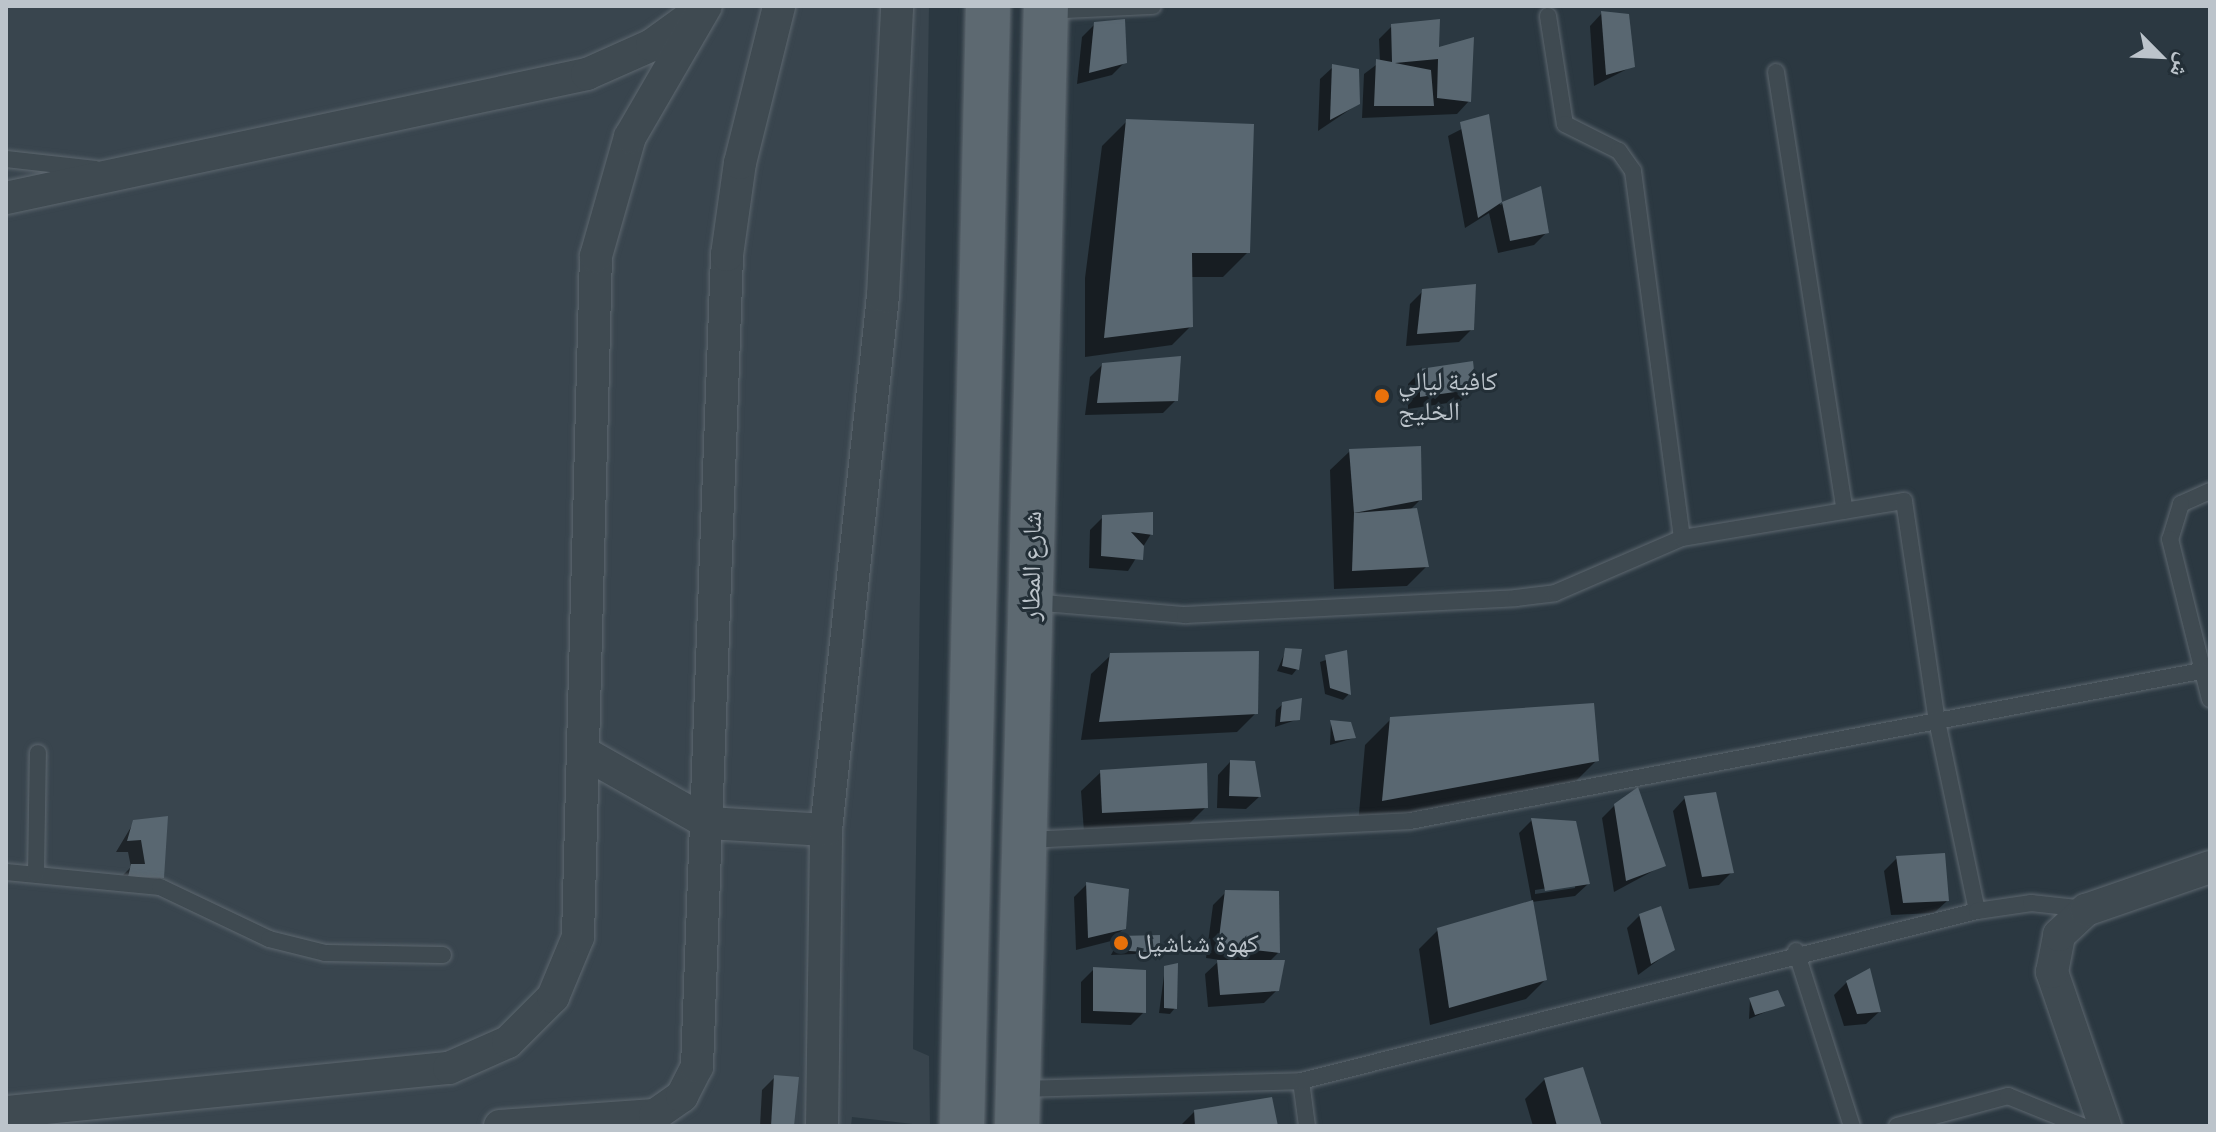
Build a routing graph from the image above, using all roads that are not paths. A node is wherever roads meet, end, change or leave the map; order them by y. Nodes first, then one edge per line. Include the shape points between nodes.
1 (705, 6) edge
2 (779, 6) edge
3 (897, 6) edge
4 (988, 6) edge
5 (1153, 6) edge
6 (1046, 8) edge
7 (1548, 16) dead end
8 (1776, 72) dead end
9 (6, 159) edge
10 (124, 174) junction
11 (6, 198) edge
12 (2210, 491) edge
13 (1845, 511) junction
14 (1682, 538) junction
15 (1030, 602) junction
16 (2201, 671) junction
17 (2210, 699) edge
18 (1937, 721) junction
19 (38, 753) dead end
20 (588, 755) junction
21 (708, 823) junction
22 (826, 830) junction
23 (1024, 840) junction
24 (2210, 867) edge
25 (6, 872) edge
26 (36, 874) junction
27 (2086, 910) junction
28 (1977, 911) junction
29 (1796, 951) junction
30 (443, 955) dead end
31 (1301, 1081) junction
32 (1017, 1108) edge
33 (6, 1112) edge
34 (500, 1126) edge
35 (822, 1126) edge
36 (962, 1126) edge
37 (1307, 1126) edge
38 (1852, 1126) edge
39 (1897, 1126) edge
40 (2082, 1126) edge
41 (2105, 1126) edge

1 - 10 street via 652,45 587,74
1 - 20 street via 630,137 596,256 586,417
2 - 21 street via 740,163 727,255
3 - 22 street via 883,296
4 - 36 main road
5 - 6 lane
6 - 15 main road, شارع المطار
7 - 14 lane via 1565,124 1619,151 1633,171
8 - 13 lane
9 - 10 lane
10 - 11 street
12 - 16 lane via 2181,504 2170,526
13 - 14 lane
13 - 18 lane via 1904,501
14 - 15 lane via 1555,593 1516,598 1185,615
15 - 23 main road, شارع المطار
16 - 17 lane
16 - 18 lane
18 - 23 lane via 1410,821
18 - 28 lane
19 - 26 lane
20 - 21 street
20 - 33 street via 578,937 553,997 508,1042 449,1068
21 - 22 street
21 - 34 street via 700,1050 692,1083 670,1107 639,1119
22 - 35 street
23 - 32 main road, شارع المطار
24 - 27 street
25 - 26 lane
26 - 30 lane via 160,887 310,950
27 - 28 lane via 2031,903
27 - 41 street via 2059,935 2052,972
28 - 29 lane
29 - 31 lane
29 - 38 lane
31 - 32 lane
31 - 37 lane
39 - 40 lane via 2008,1096

